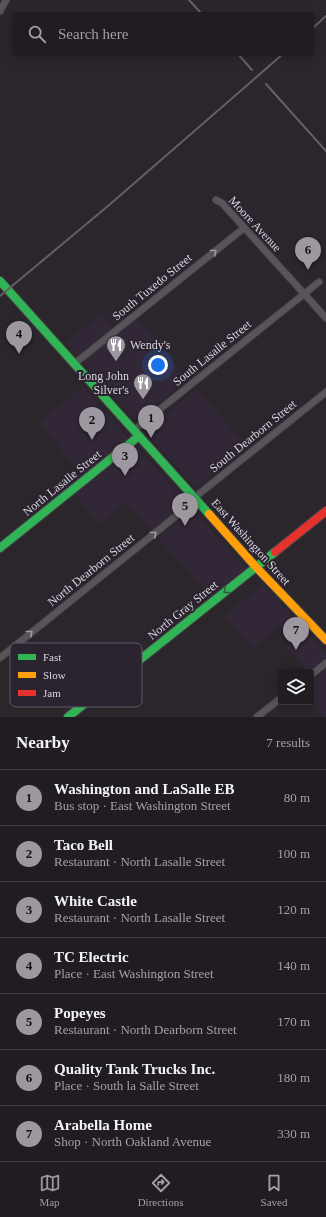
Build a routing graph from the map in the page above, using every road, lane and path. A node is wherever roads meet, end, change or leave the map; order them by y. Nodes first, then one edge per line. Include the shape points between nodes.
1 (6, 0) edge
2 (0, 11) edge
3 (216, 200) dead end
4 (244, 228) junction
5 (0, 281) edge
6 (318, 282) dead end
7 (304, 294) junction
8 (326, 318) edge
9 (74, 364) junction
10 (326, 392) edge
11 (136, 433) junction
12 (195, 499) junction
13 (326, 511) edge
14 (0, 548) edge
15 (256, 567) junction
16 (326, 640) edge
17 (18, 643) edge
18 (10, 650) edge
19 (0, 658) edge
20 (142, 658) edge
21 (326, 663) edge
22 (314, 673) edge
23 (278, 700) edge
24 (81, 707) edge
25 (68, 717) edge
26 (257, 717) edge

1 - 2 street
3 - 4 street, Moore Avenue via 222,203
4 - 7 street, Moore Avenue
9 -> 4 street, South Tuxedo Street
5 - 9 street, East Washington Street
6 - 7 street, South Lasalle Street
7 - 8 street, Moore Avenue
7 - 11 street, South Lasalle Street
9 - 11 street, East Washington Street
10 - 12 street, South Dearborn Street
11 - 12 street, East Washington Street
11 - 14 street, North Lasalle Street
12 - 15 street, East Washington Street
17 -> 12 street, North Dearborn Street
13 - 15 street, North Gray Street
15 - 16 street, East Washington Street
15 -> 20 street, North Gray Street
19 -> 18 street, North Dearborn Street
21 - 22 street
23 - 26 street
24 -> 25 street, North Gray Street

